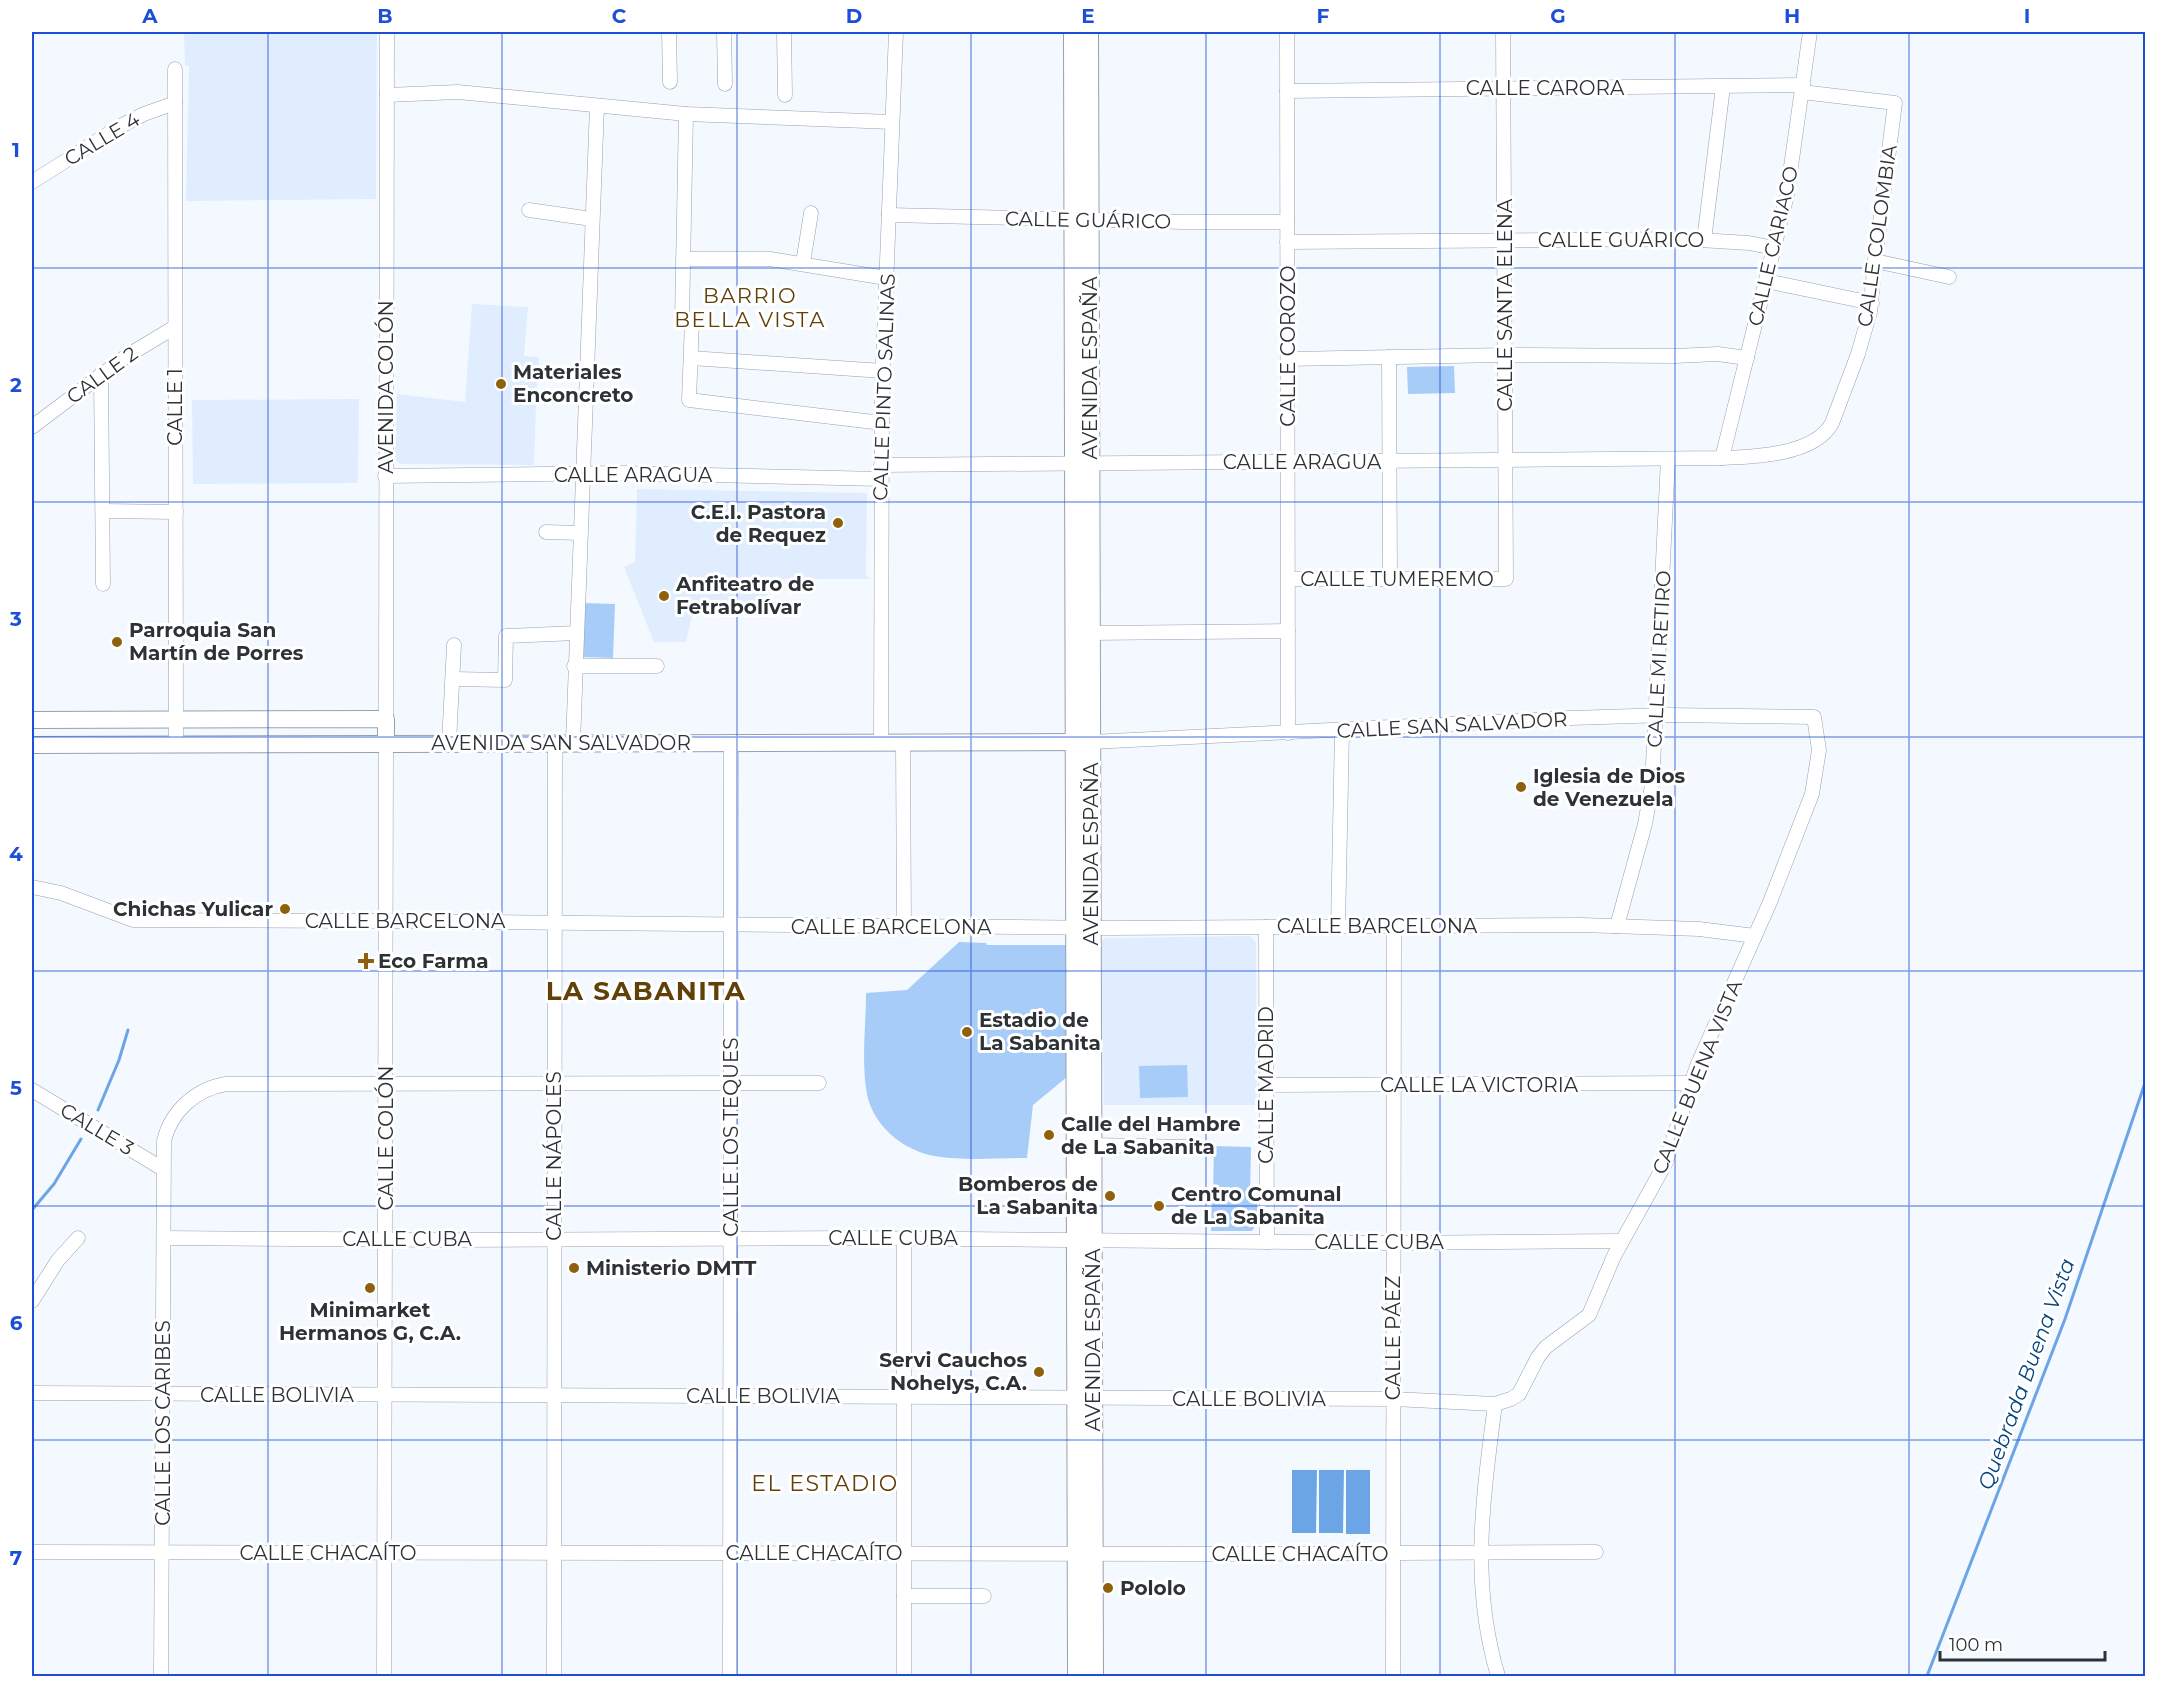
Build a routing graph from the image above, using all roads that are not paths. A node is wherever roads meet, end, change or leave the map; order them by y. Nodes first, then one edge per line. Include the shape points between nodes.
1 (387, 32) edge
2 (669, 32) edge
3 (724, 32) edge
4 (784, 32) edge
5 (896, 32) edge
6 (1072, 32) edge
7 (1089, 32) edge
8 (1287, 32) edge
9 (1503, 32) edge
10 (1810, 32) edge
11 (175, 69) dead end
12 (670, 82) dead end
13 (725, 84) dead end
14 (1504, 87) junction
15 (1723, 87) junction
16 (1802, 88) junction
17 (1287, 91) junction
18 (387, 95) junction
19 (785, 95) dead end
20 (175, 102) junction
21 (1895, 103) joint
22 (597, 106) junction
23 (686, 114) junction
24 (892, 122) junction
25 (32, 182) edge
26 (529, 210) dead end
27 (811, 213) dead end
28 (889, 215) junction
29 (592, 219) junction
30 (1082, 220) junction
31 (1287, 222) junction
32 (1505, 239) junction
33 (1704, 240) junction
34 (1287, 242) junction
35 (1774, 248) junction
36 (683, 259) junction
37 (1875, 261) junction
38 (803, 263) junction
39 (1949, 277) dead end
40 (886, 278) junction
41 (1766, 281) junction
42 (1872, 303) junction
43 (175, 327) junction
44 (1505, 355) junction
45 (1389, 357) junction
46 (691, 358) junction
47 (1747, 358) junction
48 (1287, 359) junction
49 (883, 370) junction
50 (101, 374) junction
51 (882, 423) junction
52 (32, 427) edge
53 (1722, 458) junction
54 (1668, 459) junction
55 (1505, 461) junction
56 (1288, 462) junction
57 (1390, 462) junction
58 (1082, 463) junction
59 (881, 472) junction
60 (582, 473) junction
61 (386, 476) junction
62 (103, 511) junction
63 (176, 512) junction
64 (546, 532) dead end
65 (580, 533) junction
66 (1288, 579) junction
67 (1390, 579) junction
68 (1506, 579) joint
69 (103, 584) dead end
70 (1288, 632) junction
71 (576, 633) junction
72 (1091, 633) junction
73 (454, 645) dead end
74 (574, 666) junction
75 (657, 666) dead end
76 (453, 679) junction
77 (1657, 716) junction
78 (1814, 717) joint
79 (386, 719) junction
80 (32, 720) edge
81 (175, 720) junction
82 (1342, 730) junction
83 (1288, 733) junction
84 (555, 742) junction
85 (573, 742) junction
86 (731, 742) junction
87 (1083, 742) junction
88 (386, 743) junction
89 (449, 743) junction
90 (881, 743) junction
91 (903, 743) junction
92 (176, 744) junction
93 (32, 745) edge
94 (32, 887) edge
95 (386, 921) junction
96 (555, 923) junction
97 (731, 925) junction
98 (1617, 926) junction
99 (904, 927) junction
100 (1266, 927) junction
101 (1338, 927) junction
102 (1394, 927) junction
103 (1083, 928) junction
104 (1755, 936) junction
105 (386, 1083) junction
106 (554, 1083) junction
107 (731, 1083) junction
108 (819, 1083) dead end
109 (1691, 1083) junction
110 (1266, 1085) junction
111 (1393, 1085) junction
112 (32, 1090) edge
113 (1092, 1145) junction
114 (1187, 1147) dead end
115 (163, 1168) junction
116 (78, 1238) dead end
117 (164, 1238) junction
118 (731, 1238) junction
119 (904, 1238) junction
120 (385, 1239) junction
121 (554, 1239) junction
122 (1622, 1240) junction
123 (1084, 1241) junction
124 (1267, 1242) junction
125 (1393, 1243) junction
126 (32, 1301) edge
127 (32, 1394) edge
128 (163, 1395) junction
129 (385, 1395) junction
130 (554, 1396) junction
131 (731, 1396) junction
132 (904, 1397) junction
133 (1085, 1398) junction
134 (1393, 1399) junction
135 (1495, 1404) junction
136 (32, 1552) edge
137 (385, 1552) junction
138 (555, 1552) junction
139 (731, 1552) junction
140 (904, 1552) junction
141 (1596, 1552) dead end
142 (162, 1553) junction
143 (1085, 1553) junction
144 (1393, 1554) junction
145 (1480, 1554) junction
146 (904, 1596) junction
147 (984, 1596) dead end
148 (161, 1677) edge
149 (384, 1677) edge
150 (554, 1677) edge
151 (730, 1677) edge
152 (904, 1677) edge
153 (1077, 1677) edge
154 (1094, 1677) edge
155 (1393, 1677) edge
156 (1498, 1677) edge

1 - 18 street, AVENIDA COLÓN
2 - 12 street
3 - 13 street
4 - 19 street
5 - 24 street, CALLE PINTO SALINAS
6 - 30 main road, AVENIDA ESPAÑA
7 - 30 main road, AVENIDA ESPAÑA
8 - 17 street, CALLE COROZO
9 - 14 street, CALLE SANTA ELENA
10 - 16 street, CALLE CARIACO
11 - 20 street, CALLE 1
14 - 15 street, CALLE CARORA
14 - 17 street, CALLE CARORA
14 - 32 street, CALLE SANTA ELENA
15 - 16 street, CALLE CARORA
15 - 33 street
16 - 21 street, CALLE CARORA
16 - 35 street, CALLE CARIACO via 1791,176
17 - 31 street, CALLE COROZO
18 - 22 street via 458,92
18 - 61 street, AVENIDA COLÓN
20 - 25 street, CALLE 4 via 119,127
20 - 43 street, CALLE 1
21 - 37 street, CALLE COLOMBIA
22 - 23 street
22 - 29 street
23 - 24 street
23 - 36 street
24 - 28 street, CALLE PINTO SALINAS
26 - 29 street
27 - 38 street
28 - 30 street, CALLE GUÁRICO
28 - 40 street, CALLE PINTO SALINAS
29 - 60 street
30 - 31 street, CALLE GUÁRICO
30 - 58 main road, AVENIDA ESPAÑA
31 - 34 street, CALLE COROZO
32 - 33 street, CALLE GUÁRICO
32 - 34 street, CALLE GUÁRICO
32 - 44 street, CALLE SANTA ELENA
33 - 35 street, CALLE GUÁRICO
34 - 48 street, CALLE COROZO
35 - 41 street, CALLE CARIACO
36 - 38 street
36 - 46 street via 682,320 692,321
37 - 39 street
37 - 42 street, CALLE COLOMBIA
38 - 40 street
40 - 49 street, CALLE PINTO SALINAS
41 - 42 street
41 - 47 street, CALLE CARIACO
42 - 53 street, CALLE COLOMBIA via 1858,354 1827,431 1808,443 1777,453
43 - 50 street, CALLE 2
43 - 63 street, CALLE 1
44 - 45 street
44 - 47 street via 1718,354
44 - 55 street, CALLE SANTA ELENA
45 - 48 street
45 - 57 street
46 - 49 street
46 - 51 street via 689,400
47 - 53 street, CALLE CARIACO
48 - 56 street, CALLE COROZO
49 - 51 street, CALLE PINTO SALINAS
50 - 52 street, CALLE 2
50 - 62 street
51 - 59 street, CALLE PINTO SALINAS
53 - 54 street, CALLE ARAGUA
54 - 55 street, CALLE ARAGUA
54 - 77 street, CALLE MI RETIRO
55 - 57 street, CALLE ARAGUA
55 - 68 street, CALLE SANTA ELENA
56 - 57 street, CALLE ARAGUA
56 - 58 street, CALLE ARAGUA
56 - 66 street, CALLE COROZO
57 - 67 street
58 - 59 street, CALLE ARAGUA
58 - 72 main road, AVENIDA ESPAÑA
58 - 87 main road, AVENIDA ESPAÑA
59 - 60 street, CALLE ARAGUA
59 - 90 street, CALLE PINTO SALINAS
60 - 61 street, CALLE ARAGUA
60 - 65 street
61 - 79 street, AVENIDA COLÓN
62 - 63 street
62 - 69 street
63 - 81 street, CALLE 1
64 - 65 street
65 - 71 street
66 - 67 street, CALLE TUMEREMO
66 - 70 street, CALLE COROZO
67 - 68 street, CALLE TUMEREMO
70 - 72 street
70 - 83 street, CALLE COROZO
71 - 74 street
71 - 76 street via 506,636 505,680
72 - 87 main road, AVENIDA ESPAÑA
73 - 76 street
74 - 75 street
74 - 85 street
76 - 89 street
77 - 78 street, CALLE SAN SALVADOR
77 - 82 street, CALLE SAN SALVADOR
77 - 98 street, CALLE MI RETIRO via 1649,805
78 - 104 street, CALLE BUENA VISTA via 1819,750 1813,788
79 - 81 street
79 - 88 street, AVENIDA COLÓN
80 - 81 street
81 - 92 street, CALLE 1
82 - 83 street, CALLE SAN SALVADOR
82 - 101 street
83 - 87 street, CALLE SAN SALVADOR
84 - 85 street, AVENIDA SAN SALVADOR
84 - 89 street, AVENIDA SAN SALVADOR
84 - 96 street, CALLE NÁPOLES
85 - 86 street, AVENIDA SAN SALVADOR
86 - 90 street, AVENIDA SAN SALVADOR
86 - 97 street, CALLE LOS TEQUES
87 - 91 street, AVENIDA SAN SALVADOR
87 - 103 main road, AVENIDA ESPAÑA
88 - 89 street, AVENIDA SAN SALVADOR
88 - 92 street, AVENIDA SAN SALVADOR
88 - 95 street, CALLE COLÓN
90 - 91 street, AVENIDA SAN SALVADOR
91 - 99 street
92 - 93 street, AVENIDA SAN SALVADOR
94 - 95 street, CALLE BARCELONA via 61,893 134,920
95 - 96 street, CALLE BARCELONA
95 - 105 street, CALLE COLÓN
96 - 97 street, CALLE BARCELONA
96 - 106 street, CALLE NÁPOLES
97 - 99 street, CALLE BARCELONA
97 - 107 street, CALLE LOS TEQUES
98 - 102 street, CALLE BARCELONA
98 - 104 street, CALLE BARCELONA
99 - 103 street, CALLE BARCELONA
100 - 101 street, CALLE BARCELONA
100 - 103 street, CALLE BARCELONA
100 - 110 street, CALLE MADRID
101 - 102 street, CALLE BARCELONA
102 - 111 street, CALLE PÁEZ
103 - 113 main road, AVENIDA ESPAÑA
103 - 123 main road, AVENIDA ESPAÑA
104 - 109 street, CALLE BUENA VISTA
105 - 106 street
105 - 115 street via 226,1084 202,1091 181,1108 166,1128
105 - 120 street, CALLE COLÓN
106 - 107 street
106 - 121 street, CALLE NÁPOLES
107 - 108 street
107 - 118 street, CALLE LOS TEQUES
109 - 111 street, CALLE LA VICTORIA
109 - 122 street, CALLE BUENA VISTA via 1665,1164
110 - 111 street, CALLE LA VICTORIA
110 - 124 street, CALLE MADRID
111 - 125 street, CALLE PÁEZ
112 - 115 street, CALLE 3
113 - 114 street
113 - 123 main road, AVENIDA ESPAÑA
115 - 117 street, CALLE LOS CARIBES
116 - 126 street via 58,1260
117 - 120 street, CALLE CUBA
117 - 128 street, CALLE LOS CARIBES
118 - 119 street, CALLE CUBA
118 - 121 street, CALLE CUBA
118 - 131 street, CALLE LOS TEQUES
119 - 123 street, CALLE CUBA
119 - 132 street
120 - 121 street, CALLE CUBA
120 - 129 street, CALLE COLÓN
121 - 130 street, CALLE NÁPOLES
122 - 125 street, CALLE CUBA
122 - 135 street, CALLE BUENA VISTA via 1589,1316 1546,1347 1519,1394
123 - 124 street, CALLE CUBA
123 - 133 main road, AVENIDA ESPAÑA
124 - 125 street, CALLE CUBA
125 - 134 street, CALLE PÁEZ
127 - 128 street, CALLE BOLIVIA
128 - 129 street, CALLE BOLIVIA
128 - 142 street, CALLE LOS CARIBES
129 - 130 street, CALLE BOLIVIA
129 - 137 street, CALLE COLÓN
130 - 131 street, CALLE BOLIVIA
130 - 138 street, CALLE NÁPOLES
131 - 132 street, CALLE BOLIVIA
131 - 139 street, CALLE LOS TEQUES
132 - 133 street, CALLE BOLIVIA
132 - 140 street
133 - 134 street, CALLE BOLIVIA
133 - 143 main road, AVENIDA ESPAÑA
134 - 135 street, CALLE BOLIVIA
134 - 144 street, CALLE PÁEZ
135 - 145 street
136 - 142 street, CALLE CHACAÍTO
137 - 138 street, CALLE CHACAÍTO
137 - 142 street, CALLE CHACAÍTO
137 - 149 street, CALLE COLÓN
138 - 139 street, CALLE CHACAÍTO
138 - 150 street, CALLE NÁPOLES
139 - 140 street, CALLE CHACAÍTO
139 - 151 street, CALLE LOS TEQUES
140 - 143 street, CALLE CHACAÍTO
140 - 146 street
141 - 145 street, CALLE CHACAÍTO
142 - 148 street, CALLE LOS CARIBES
143 - 144 street, CALLE CHACAÍTO
143 - 153 main road, AVENIDA ESPAÑA
143 - 154 main road, AVENIDA ESPAÑA
144 - 145 street, CALLE CHACAÍTO
144 - 155 street, CALLE PÁEZ
145 - 156 street via 1487,1640
146 - 147 street
146 - 152 street

